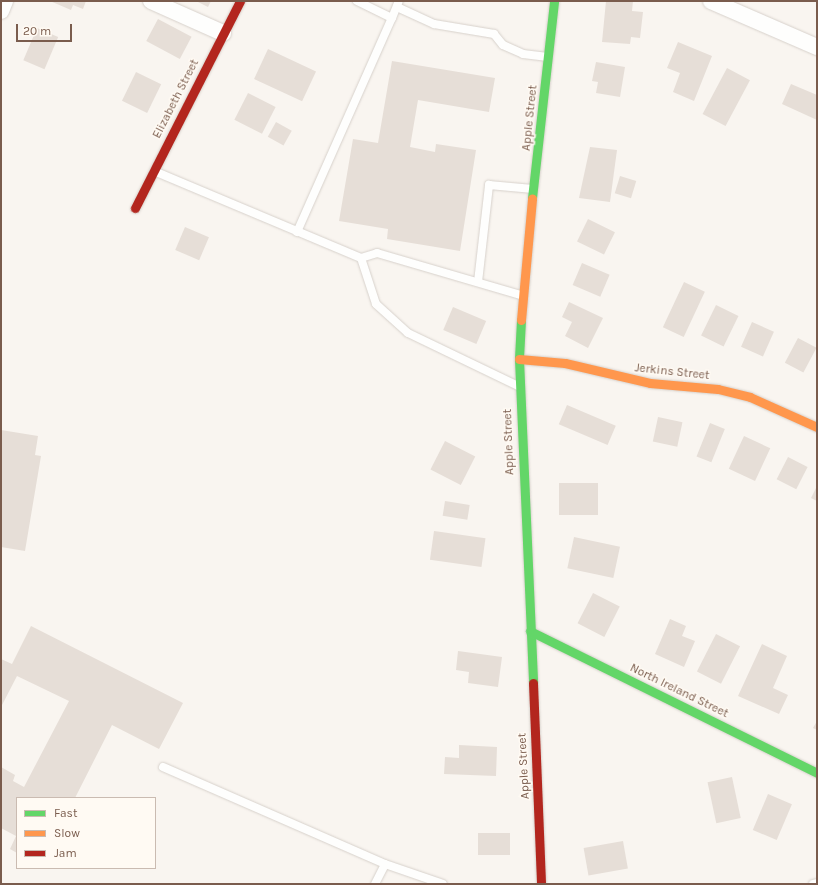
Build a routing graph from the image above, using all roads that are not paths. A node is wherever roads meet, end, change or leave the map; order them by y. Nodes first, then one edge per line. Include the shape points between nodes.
1 (6, 1) edge
2 (151, 1) edge
3 (240, 1) edge
4 (358, 1) edge
5 (554, 1) edge
6 (711, 1) edge
7 (398, 4) edge
8 (1, 11) edge
9 (392, 18) junction
10 (224, 33) junction
11 (817, 47) edge
12 (548, 57) junction
13 (153, 171) junction
14 (533, 189) junction
15 (135, 208) dead end
16 (297, 232) junction
17 (361, 258) junction
18 (478, 282) junction
19 (522, 295) junction
20 (518, 359) junction
21 (519, 387) junction
22 (817, 427) edge
23 (530, 631) junction
24 (163, 767) dead end
25 (817, 773) edge
26 (385, 864) junction
27 (817, 883) edge
28 (375, 884) edge
29 (443, 884) edge
30 (541, 884) edge
31 (814, 884) edge

1 - 8 street
2 - 10 street
3 - 10 street, Elizabeth Street
4 - 9 lane
5 - 12 street, Apple Street
6 - 11 street
7 - 9 lane
7 - 12 lane via 434,24 494,34 503,45 524,54
9 - 16 lane
10 - 13 street, Elizabeth Street
12 - 14 street, Apple Street
13 - 15 street, Elizabeth Street
13 - 16 lane
14 - 18 lane via 489,185
14 - 19 street, Apple Street
16 - 17 lane
17 - 18 lane via 377,253
17 - 21 lane via 376,304 408,333
18 - 19 lane
19 - 20 street, Apple Street
20 - 21 street, Apple Street
20 - 22 street, Jerkins Street via 565,363 650,383 731,392 780,408
21 - 23 street, Apple Street
23 - 25 street, North Ireland Street
23 - 30 street, Apple Street
24 - 26 lane
26 - 28 lane
26 - 29 lane
27 - 31 lane

